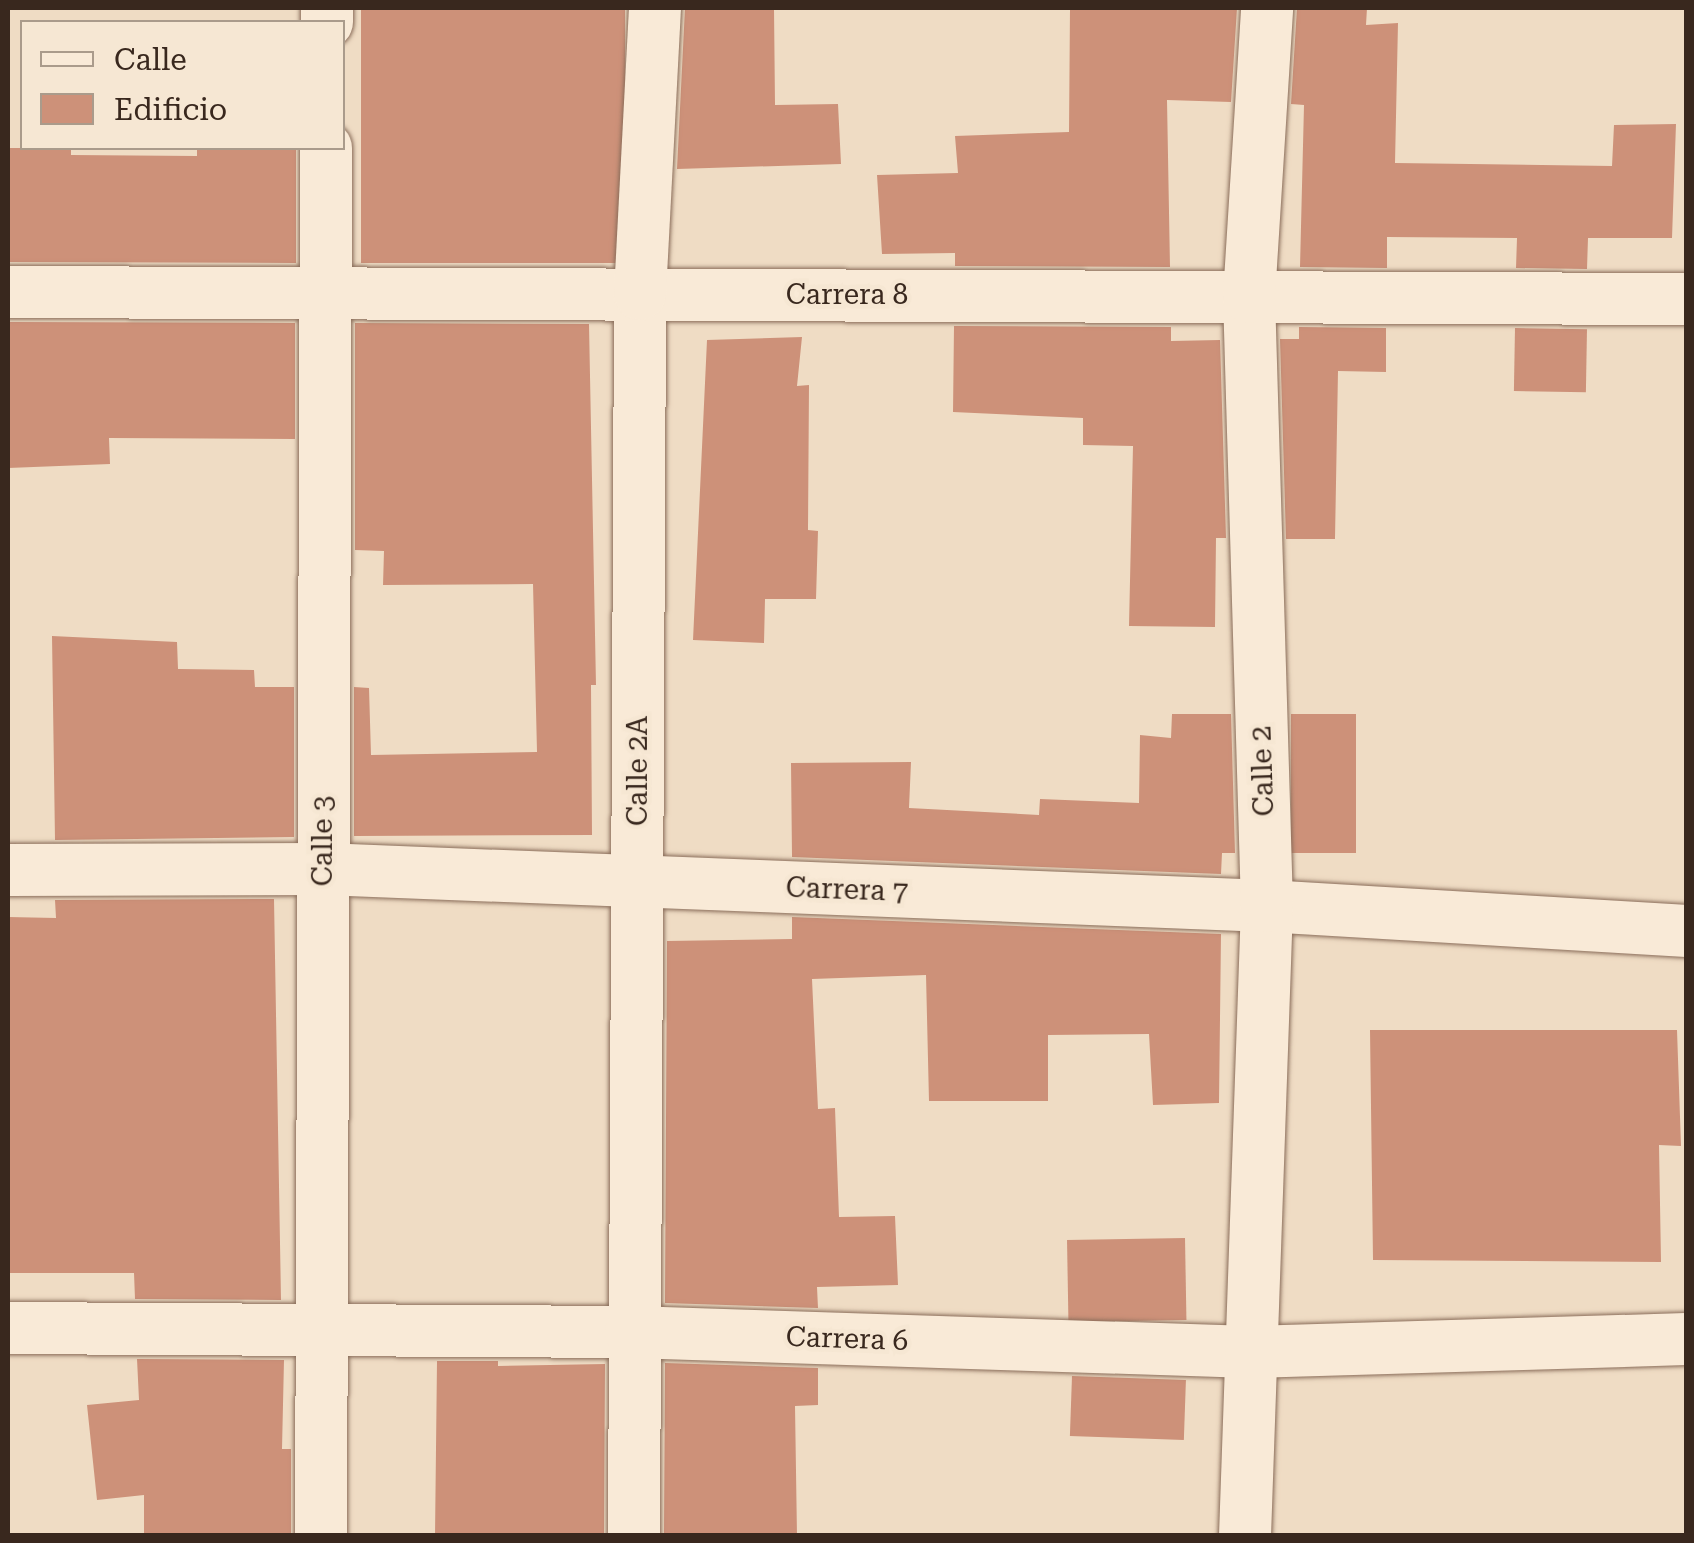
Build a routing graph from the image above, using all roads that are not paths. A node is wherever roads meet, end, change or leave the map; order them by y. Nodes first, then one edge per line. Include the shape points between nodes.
1 (655, 8) edge
2 (1267, 8) edge
3 (326, 150) edge
4 (8, 292) edge
5 (326, 294) junction
6 (640, 294) junction
7 (1250, 298) junction
8 (1686, 299) edge
9 (323, 869) junction
10 (8, 870) edge
11 (638, 882) junction
12 (1266, 906) junction
13 (1686, 932) edge
14 (8, 1328) edge
15 (322, 1329) junction
16 (632, 1332) junction
17 (1686, 1339) edge
18 (1251, 1352) junction
19 (321, 1536) edge
20 (634, 1536) edge
21 (1245, 1536) edge

1 - 6 street, Calle 2A
2 - 7 street, Calle 2
3 - 5 street, Calle 3
4 - 5 street, Carrera 8
5 - 6 street, Carrera 8
5 - 9 street, Calle 3
6 - 7 street, Carrera 8
6 - 11 street, Calle 2A
7 - 8 street, Carrera 8
7 - 12 street, Calle 2
9 - 10 street, Carrera 7
9 - 11 street, Carrera 7
9 - 15 street, Calle 3
11 - 12 street, Carrera 7
11 - 16 street, Calle 2A
12 - 13 street, Carrera 7
12 - 18 street, Calle 2
14 - 15 street, Carrera 6
15 - 16 street, Carrera 6
15 - 19 street, Calle 3
16 - 18 street, Carrera 6
16 - 20 street, Calle 2A
17 - 18 street, Carrera 6
18 - 21 street, Calle 2

